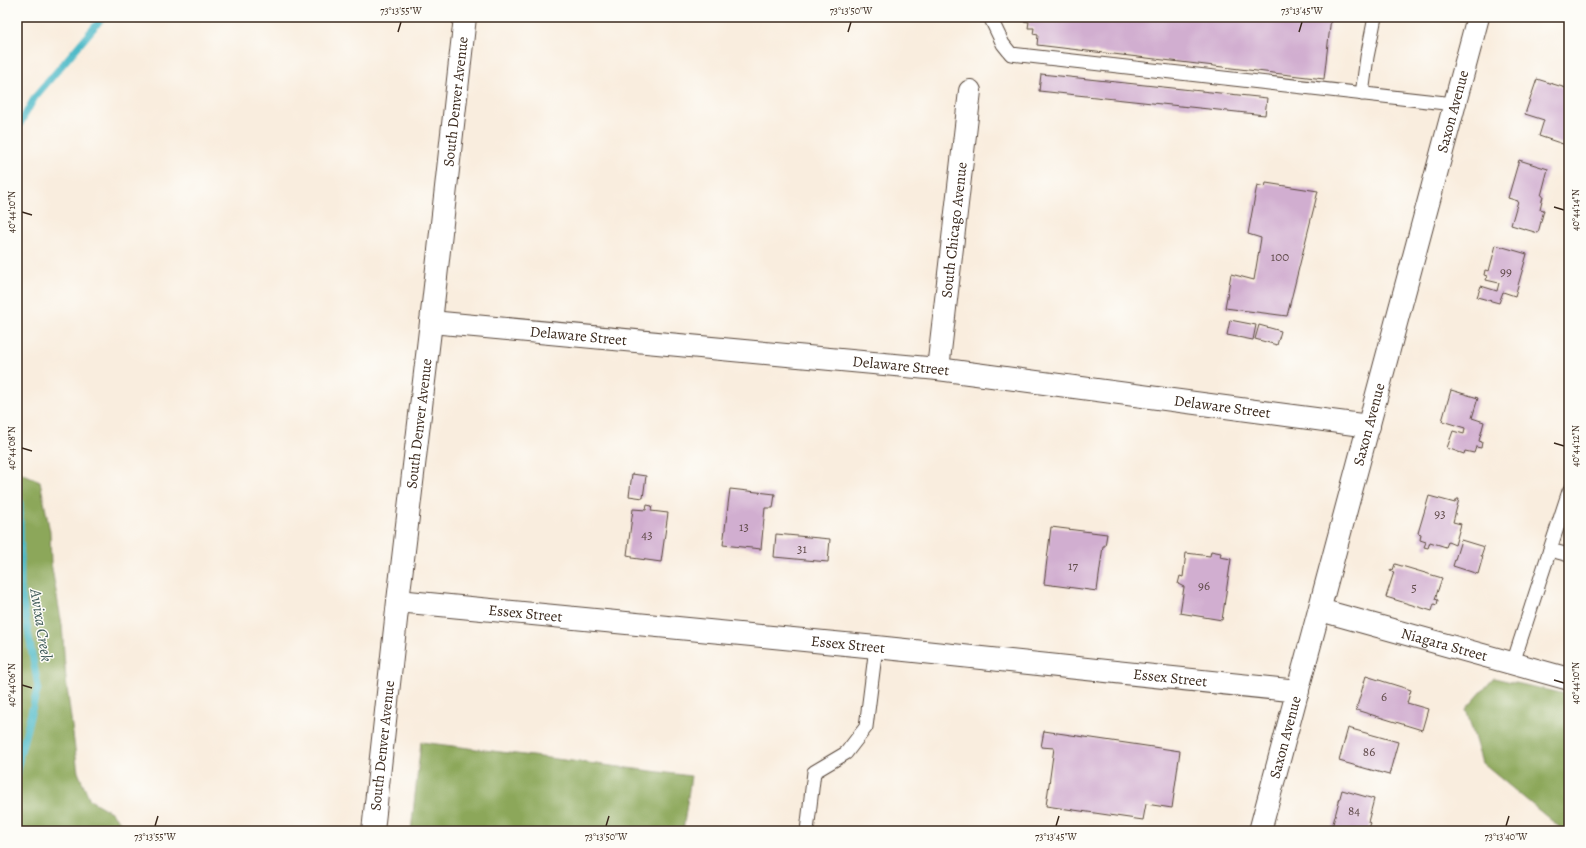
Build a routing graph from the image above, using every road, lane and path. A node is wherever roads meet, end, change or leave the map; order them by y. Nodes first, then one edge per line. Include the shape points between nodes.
1 (465, 17) edge
2 (990, 17) edge
3 (1375, 17) edge
4 (1478, 17) edge
5 (970, 91) dead end
6 (1362, 94) junction
7 (1454, 104) junction
8 (431, 322) junction
9 (938, 369) junction
10 (1369, 426) junction
11 (1569, 491) edge
12 (1550, 550) junction
13 (1569, 555) edge
14 (398, 601) junction
15 (1320, 610) junction
16 (876, 647) junction
17 (1513, 663) junction
18 (1569, 678) edge
19 (1298, 690) junction
20 (374, 831) edge
21 (807, 831) edge
22 (1260, 831) edge

1 - 8 street, South Denver Avenue
2 - 6 lane via 1003,44 1011,54
3 - 6 lane
4 - 7 street, Saxon Avenue
5 - 9 street, South Chicago Avenue
6 - 7 lane
7 - 10 street, Saxon Avenue
8 - 9 street, Delaware Street
8 - 14 street, South Denver Avenue
9 - 10 street, Delaware Street
10 - 15 street, Saxon Avenue
11 - 12 lane
12 - 13 lane
12 - 17 lane
14 - 16 street, Essex Street
14 - 20 street, South Denver Avenue
15 - 17 street, Niagara Street
15 - 19 street, Saxon Avenue
16 - 19 street, Essex Street
16 - 21 lane via 866,727 846,753 814,772
17 - 18 street, Niagara Street
19 - 22 street, Saxon Avenue

